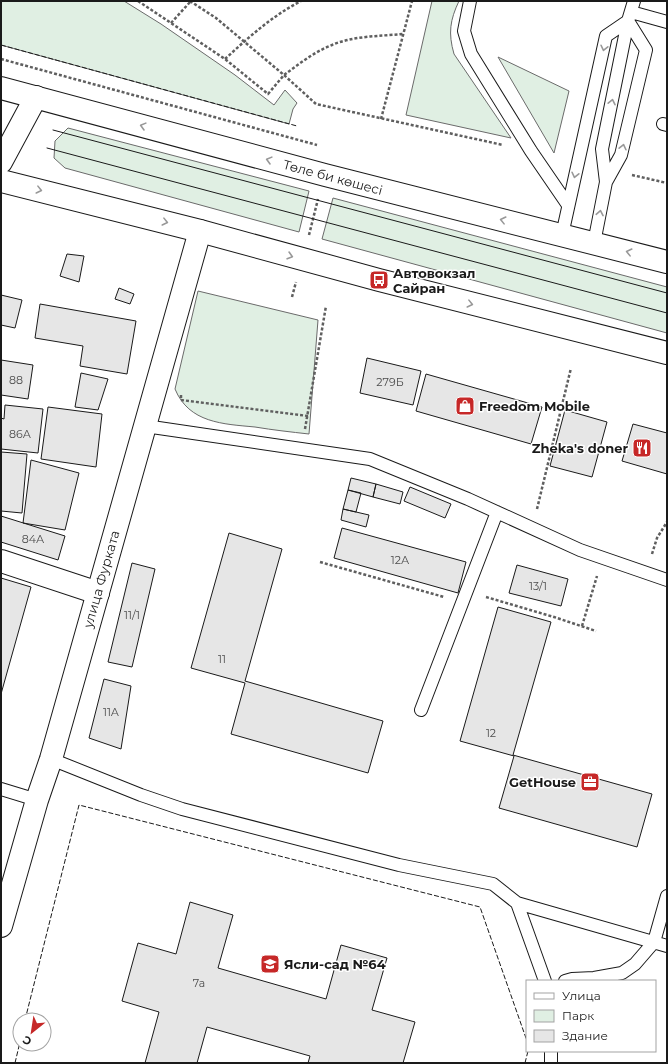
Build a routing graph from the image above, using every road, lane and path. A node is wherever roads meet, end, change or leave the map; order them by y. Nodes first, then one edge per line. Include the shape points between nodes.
1 (138, 1) edge
2 (191, 1) edge
3 (301, 1) edge
4 (412, 1) edge
5 (470, 1) edge
6 (631, 11) edge
7 (667, 22) edge
8 (172, 23) junction
9 (403, 34) junction
10 (244, 42) junction
11 (225, 59) junction
12 (284, 75) junction
13 (1, 88) edge
14 (36, 97) junction
15 (381, 119) junction
16 (531, 151) junction
17 (1, 162) edge
18 (1, 181) edge
19 (606, 182) junction
20 (568, 205) junction
21 (200, 231) junction
22 (562, 235) junction
23 (594, 243) junction
24 (667, 262) edge
25 (326, 306) dead end
26 (667, 353) edge
27 (571, 368) dead end
28 (182, 393) dead end
29 (308, 416) junction
30 (144, 426) junction
31 (302, 449) junction
32 (496, 512) junction
33 (667, 522) edge
34 (532, 529) junction
35 (602, 558) junction
36 (1, 561) edge
37 (646, 573) junction
38 (667, 580) edge
39 (98, 593) junction
40 (582, 626) dead end
41 (421, 710) dead end
42 (51, 759) junction
43 (1, 789) edge
44 (38, 800) junction
45 (667, 896) edge
46 (516, 903) junction
47 (1, 926) edge
48 (654, 942) junction
49 (667, 946) edge
50 (545, 980) edge
51 (568, 980) edge
52 (551, 1052) edge
53 (551, 1063) edge

1 - 8 path
2 - 8 path
2 - 10 path
3 - 10 path via 283,10
4 - 9 path
5 - 16 lane via 464,31 471,54
6 - 7 lane
19 -> 6 lane via 602,149
19 -> 6 lane via 622,154 646,50
6 -> 20 lane via 606,36
8 - 11 path
9 - 12 path via 366,37 332,44 307,57
9 - 15 path
10 - 11 path
10 - 12 path
11 - 12 path via 268,94
12 - 15 path via 316,104
13 - 14 main road, Төле би көшесі
14 - 17 main road
22 -> 14 main road, Төле би көшесі via 325,175
15 - 16 path
16 - 20 lane
18 -> 21 main road
23 -> 19 lane
20 - 22 lane
21 -> 26 main road via 379,280
21 - 30 main road, улица Фурката
22 - 23 main road, Төле би көшесі
24 -> 23 main road, Төле би көшесі
25 - 29 path
27 - 34 path
28 - 29 path via 181,400
29 - 31 path
30 - 31 lane
30 - 39 main road, улица Фурката
31 - 32 lane via 370,459
32 - 34 lane
32 - 41 lane
33 - 37 path via 657,538
34 - 35 lane
35 - 37 lane
35 - 40 path
36 - 39 main road
37 - 38 lane
39 - 42 main road, улица Фурката
42 - 44 main road, улица Фурката
42 - 46 lane via 182,809 400,865 493,884
43 - 44 lane
44 - 47 main road, улица Фурката
45 - 48 lane
46 - 48 lane
46 - 50 lane
48 - 49 lane
48 - 51 lane via 635,964 622,973
52 - 53 lane

